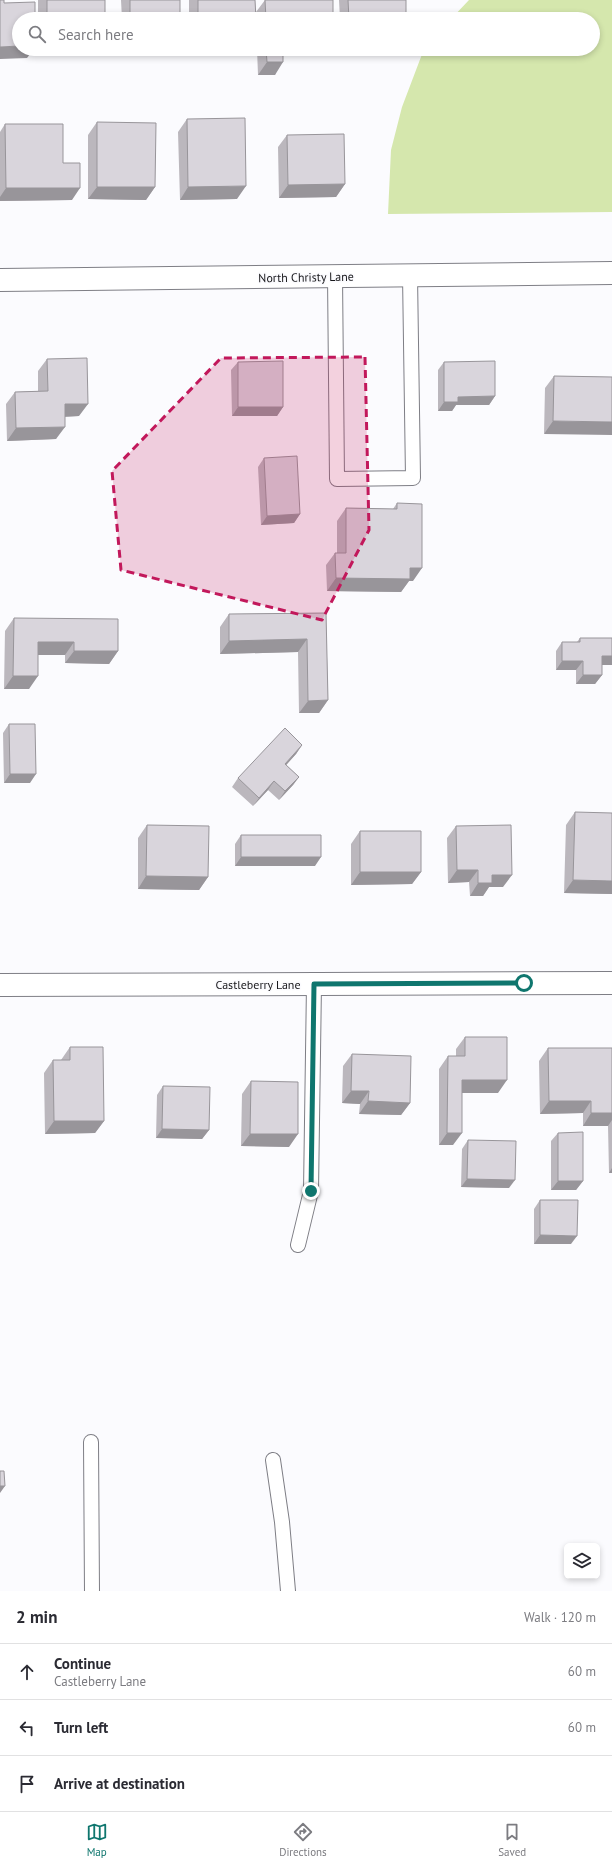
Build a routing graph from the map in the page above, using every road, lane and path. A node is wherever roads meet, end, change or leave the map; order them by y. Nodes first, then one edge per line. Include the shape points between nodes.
1 (612, 273) edge
2 (410, 275) junction
3 (335, 276) junction
4 (0, 280) edge
5 (612, 983) edge
6 (314, 984) junction
7 (0, 985) edge
8 (298, 1245) dead end
9 (91, 1442) dead end
10 (273, 1460) dead end
11 (92, 1591) edge
12 (288, 1591) edge

1 - 2 street, North Christy Lane
2 - 3 street, North Christy Lane
2 - 3 lane via 413,478 337,479
3 - 4 street, North Christy Lane
5 - 6 street, Castleberry Lane
6 - 7 street, Castleberry Lane
6 - 8 lane via 311,1191
9 - 11 lane
10 - 12 lane

